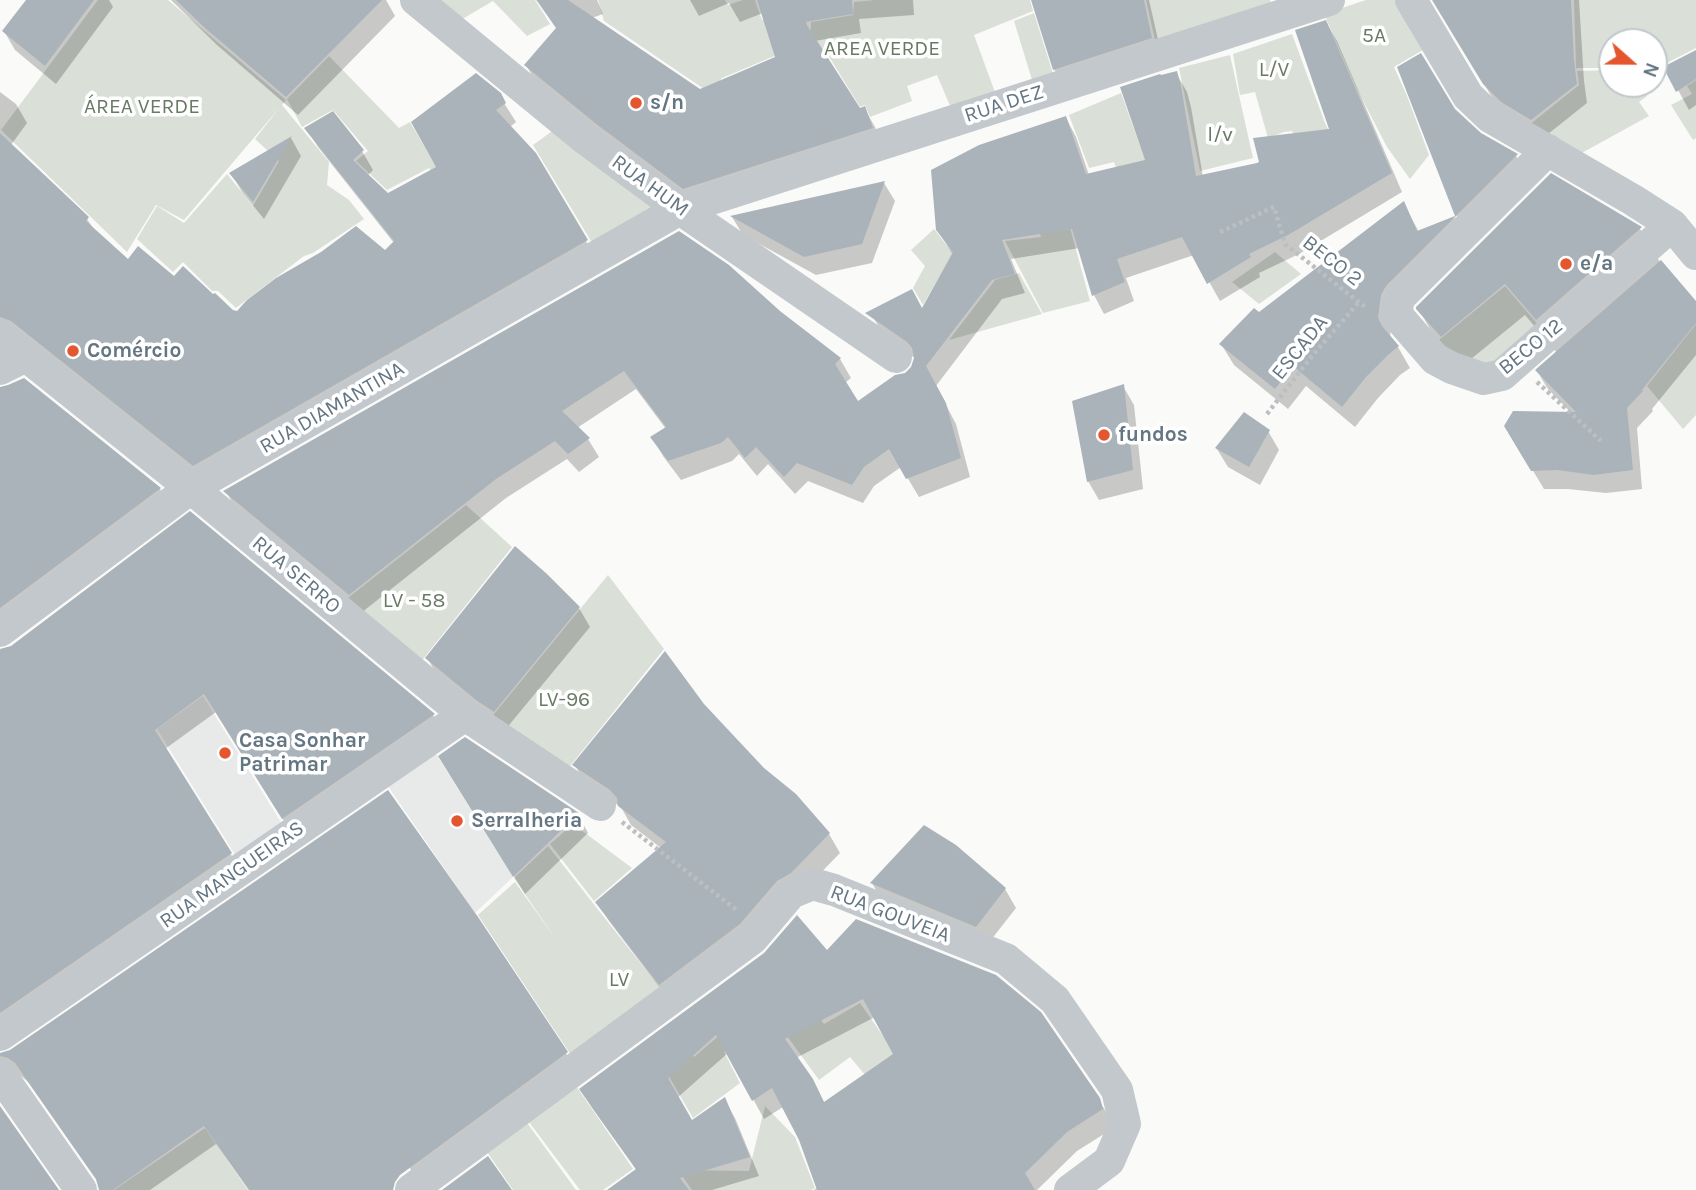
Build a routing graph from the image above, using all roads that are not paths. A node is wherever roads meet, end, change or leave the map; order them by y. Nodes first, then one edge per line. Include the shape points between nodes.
1 (416, 0) edge
2 (1329, 0) edge
3 (1411, 0) edge
4 (1548, 150) junction
5 (680, 209) junction
6 (1672, 225) junction
7 (1696, 254) edge
8 (0, 335) edge
9 (896, 357) dead end
10 (13, 362) edge
11 (191, 488) junction
12 (0, 631) edge
13 (465, 715) junction
14 (600, 805) road end
15 (0, 1035) edge
16 (0, 1073) edge
17 (81, 1190) edge
18 (411, 1190) edge
19 (1070, 1190) edge

1 - 5 street, RUA HUM via 584,138
2 - 5 street, RUA DEZ
3 - 4 street via 1468,96 1490,117
4 - 6 street
4 - 6 street, BECO 12 via 1399,298 1396,314 1434,359 1484,379 1502,375
5 - 9 street, RUA HUM
5 - 11 street, RUA DIAMANTINA
6 - 7 street
8 - 10 street, RUA SERRO
10 - 11 street, RUA SERRO
11 - 12 street, RUA DIAMANTINA
11 - 13 street, RUA SERRO
13 - 14 street, RUA SERRO
13 - 15 street, RUA MANGUEIRAS
16 - 17 street
18 - 19 street, RUA GOUVEIA via 753,938 792,893 813,884 1006,959 1055,1000 1117,1090 1125,1124 1110,1160

